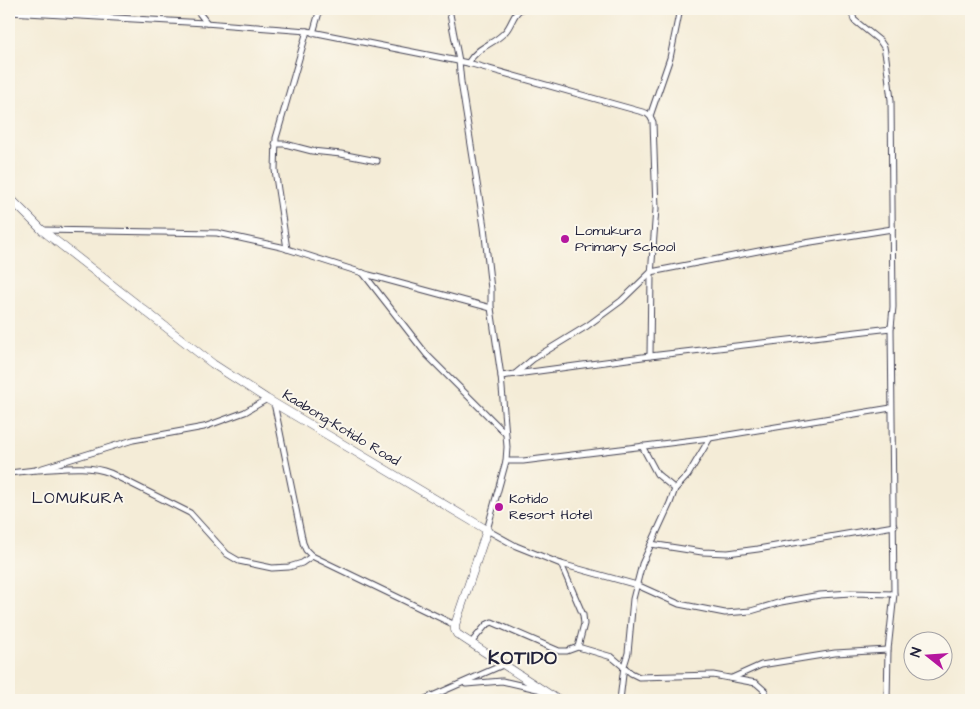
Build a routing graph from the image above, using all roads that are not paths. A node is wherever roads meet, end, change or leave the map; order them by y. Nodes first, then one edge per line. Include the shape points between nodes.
1 (196, 9) edge
2 (320, 9) edge
3 (449, 9) edge
4 (521, 9) edge
5 (680, 9) edge
6 (851, 9) edge
7 (9, 12) edge
8 (207, 24) junction
9 (310, 32) junction
10 (459, 62) junction
11 (468, 63) junction
12 (650, 116) junction
13 (276, 144) junction
14 (377, 161) dead end
15 (9, 197) edge
16 (892, 229) junction
17 (42, 230) junction
18 (287, 249) junction
19 (651, 272) junction
20 (363, 273) junction
21 (491, 308) junction
22 (891, 328) junction
23 (650, 356) junction
24 (515, 374) junction
25 (501, 376) junction
26 (270, 401) junction
27 (891, 408) junction
28 (505, 432) junction
29 (710, 438) junction
30 (642, 446) junction
31 (506, 461) junction
32 (36, 470) junction
33 (9, 473) edge
34 (675, 489) junction
35 (894, 526) junction
36 (486, 530) junction
37 (651, 544) junction
38 (312, 556) junction
39 (561, 564) junction
40 (636, 585) junction
41 (894, 594) junction
42 (455, 625) junction
43 (471, 643) junction
44 (578, 647) junction
45 (888, 650) junction
46 (505, 664) junction
47 (624, 666) junction
48 (731, 678) junction
49 (458, 685) junction
50 (544, 691) junction
51 (423, 700) edge
52 (558, 700) edge
53 (620, 700) edge
54 (759, 700) edge
55 (887, 700) edge

1 - 8 street
2 - 9 street
3 - 10 street
4 - 11 street via 505,32 483,46
5 - 12 street via 670,58
6 - 16 street via 854,20 878,38 884,47 891,100
7 - 8 street
8 - 9 street
9 - 10 street
9 - 13 street
10 - 11 street
10 - 21 street via 484,227
11 - 12 street
12 - 19 street via 653,122 656,209
13 - 14 street
13 - 18 street via 275,170
15 - 17 street, Kaabong-Kotido Road
16 - 19 street
16 - 22 street
17 - 18 street via 217,233
17 - 26 street, Kaabong-Kotido Road via 212,364
18 - 20 street
19 - 23 street
19 - 24 street via 597,319
20 - 21 street
20 - 28 street via 427,355
21 - 25 street
22 - 23 street
22 - 27 street
23 - 24 street
24 - 25 street
25 - 28 street
26 - 32 street via 221,422 133,440
26 - 36 street, Kaabong-Kotido Road
26 - 38 street via 304,543
27 - 29 street
27 - 35 street
28 - 31 street
29 - 30 street
29 - 34 street via 688,475
30 - 31 street
30 - 34 street via 656,474
31 - 36 street
32 - 33 street
32 - 38 street via 89,468 110,473 190,513 227,554 239,562 272,568 289,567
34 - 37 street
35 - 37 street via 728,553
35 - 41 street
36 - 39 street
36 - 42 street
37 - 40 street
38 - 42 street
39 - 40 street
39 - 44 street via 583,615
40 - 41 street via 678,604 724,612 751,610 820,595
40 - 47 street
41 - 45 street
42 - 43 street via 458,634
43 - 44 street via 490,622 559,651 567,652
43 - 46 street
44 - 47 street via 612,657
45 - 48 street via 835,653 761,665
45 - 55 street
46 - 49 street
46 - 50 street
47 - 48 street via 639,677 713,675
47 - 53 street
48 - 54 street via 760,684 765,691
49 - 50 street via 502,681
49 - 51 street
50 - 52 street

